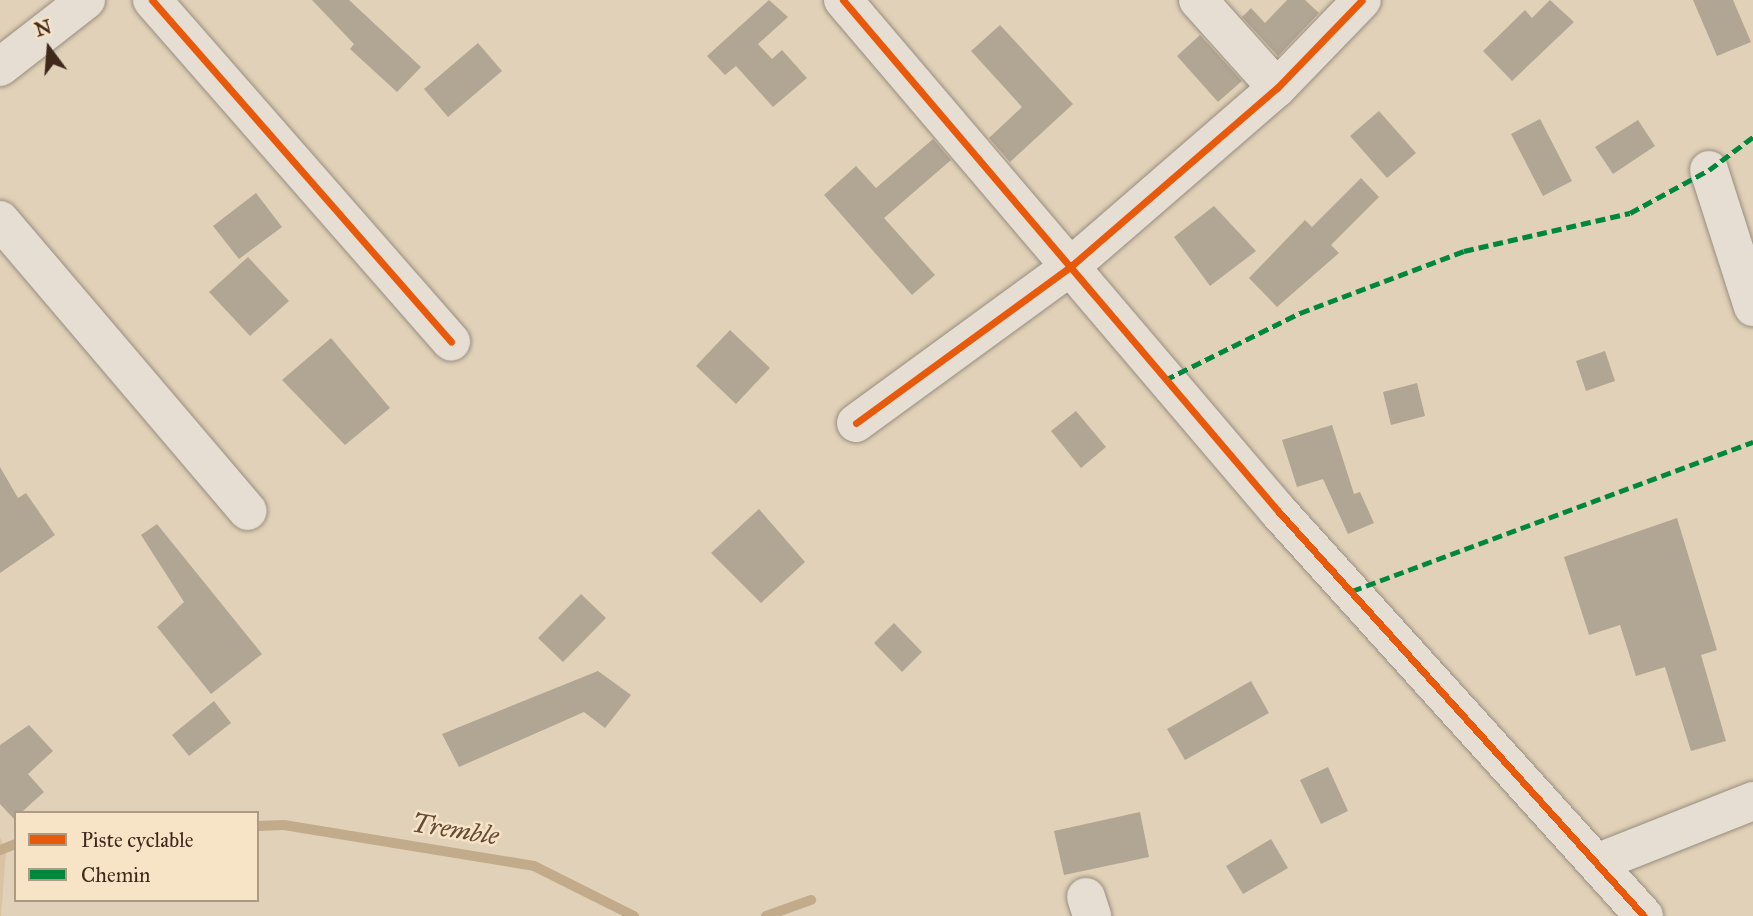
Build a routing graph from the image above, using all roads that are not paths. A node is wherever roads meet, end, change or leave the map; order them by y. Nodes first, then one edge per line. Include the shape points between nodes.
1 (86, 0) edge
2 (152, 0) edge
3 (844, 0) edge
4 (1198, 0) edge
5 (1362, 0) edge
6 (0, 67) edge
7 (1277, 88) junction
8 (1709, 170) dead end
9 (0, 220) edge
10 (1070, 267) junction
11 (1753, 307) edge
12 (451, 341) dead end
13 (856, 423) dead end
14 (248, 511) dead end
15 (1753, 801) edge
16 (1599, 862) junction
17 (1644, 916) edge

1 - 6 street
2 - 12 street
3 - 10 street
4 - 7 street
5 - 7 street
7 - 10 street
8 - 11 street
9 - 14 street
10 - 13 street
10 - 16 street via 1278,511
15 - 16 street
16 - 17 street

